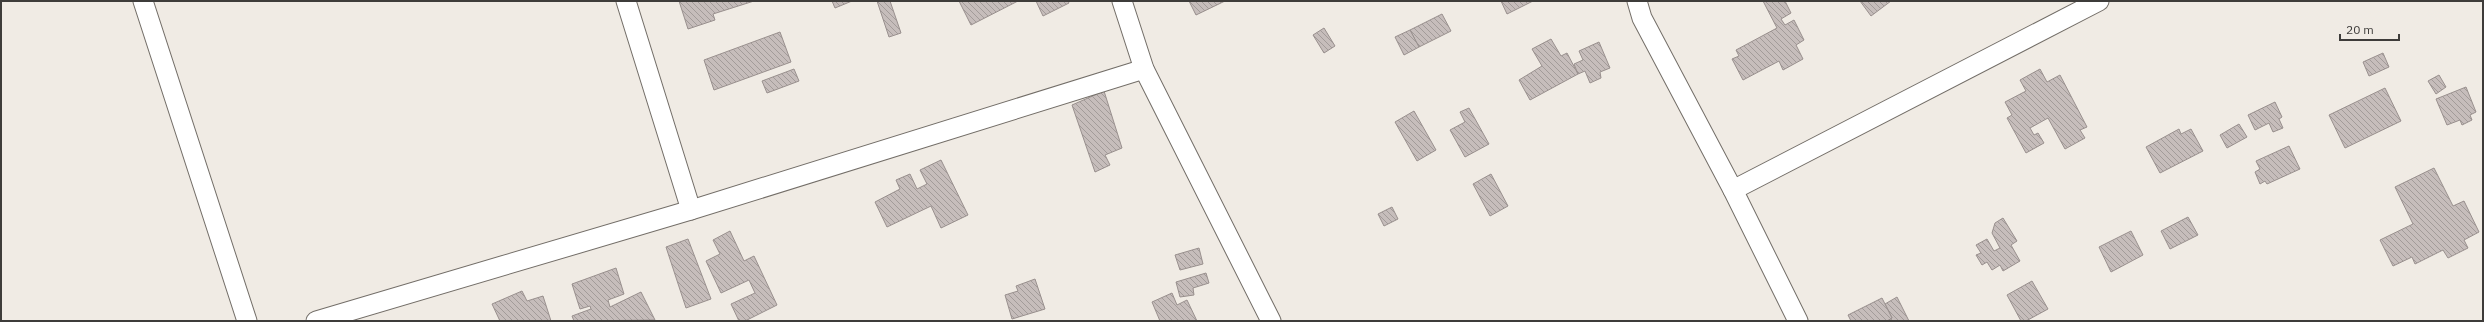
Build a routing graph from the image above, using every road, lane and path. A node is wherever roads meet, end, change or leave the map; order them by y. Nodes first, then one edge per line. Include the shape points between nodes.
1 (143, 1) edge
2 (626, 1) edge
3 (1122, 1) edge
4 (1637, 1) edge
5 (2098, 1) edge
6 (1144, 69) junction
7 (1733, 190) junction
8 (691, 210) junction
9 (247, 321) edge
10 (316, 321) edge
11 (1271, 321) edge
12 (1798, 321) edge

1 - 9 street
2 - 8 street
3 - 6 street
4 - 7 street via 1642,18
5 - 7 street
6 - 8 street
6 - 11 street
7 - 12 street
8 - 10 street

